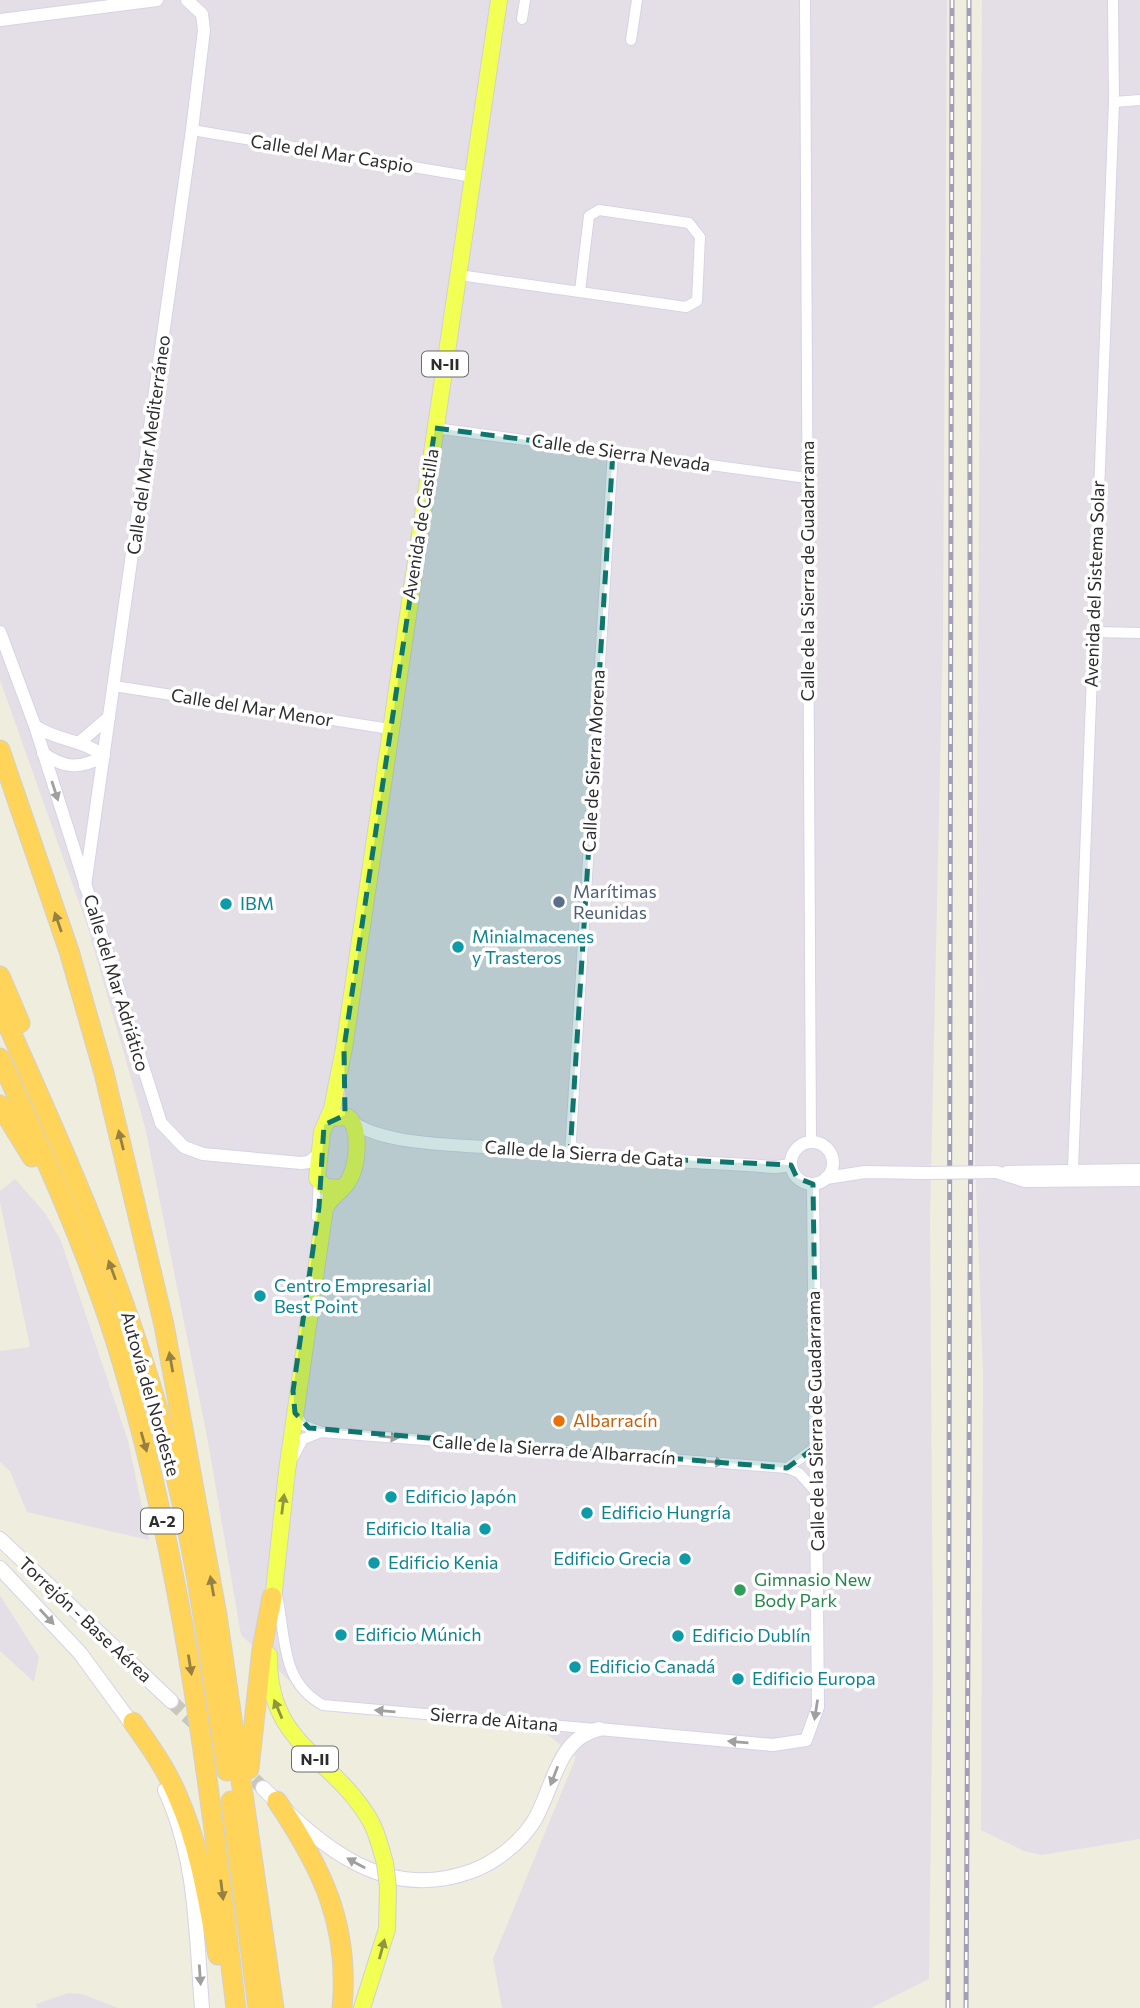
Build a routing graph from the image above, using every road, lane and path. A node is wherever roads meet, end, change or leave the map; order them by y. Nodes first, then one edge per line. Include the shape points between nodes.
1 (158, 0) edge
2 (499, 0) edge
3 (525, 0) edge
4 (637, 0) edge
5 (805, 0) edge
6 (1113, 0) edge
7 (192, 3) edge
8 (522, 19) dead end
9 (0, 20) edge
10 (631, 40) dead end
11 (1140, 100) edge
12 (1114, 102) junction
13 (192, 130) junction
14 (473, 177) junction
15 (459, 275) junction
16 (580, 291) junction
17 (435, 428) junction
18 (613, 451) junction
19 (807, 478) junction
20 (0, 632) edge
21 (1094, 632) junction
22 (1140, 632) edge
23 (114, 686) junction
24 (109, 717) junction
25 (34, 726) junction
26 (390, 729) junction
27 (81, 741) junction
28 (0, 750) edge
29 (43, 752) junction
30 (104, 756) junction
31 (85, 886) junction
32 (0, 976) edge
33 (0, 1008) edge
34 (344, 1048) junction
35 (0, 1058) edge
36 (0, 1105) edge
37 (328, 1118) junction
38 (351, 1120) junction
39 (377, 1134) junction
40 (811, 1142) junction
41 (355, 1149) junction
42 (319, 1154) junction
43 (570, 1154) junction
44 (832, 1157) junction
45 (243, 1159) junction
46 (791, 1165) junction
47 (1073, 1169) junction
48 (1140, 1170) edge
49 (865, 1172) junction
50 (996, 1172) junction
51 (77, 1178) junction
52 (827, 1178) junction
53 (318, 1180) junction
54 (1098, 1180) junction
55 (1140, 1180) edge
56 (1047, 1181) junction
57 (813, 1184) junction
58 (341, 1188) junction
59 (115, 1341) junction
60 (295, 1413) junction
61 (321, 1432) junction
62 (817, 1446) junction
63 (787, 1468) junction
64 (287, 1471) junction
65 (817, 1493) junction
66 (0, 1539) edge
67 (0, 1568) edge
68 (273, 1588) junction
69 (171, 1701) tunnel mouth
70 (133, 1722) junction
71 (599, 1729) junction
72 (806, 1740) joint
73 (270, 1795) joint
74 (258, 1896) junction
75 (202, 2008) edge
76 (228, 2008) edge
77 (236, 2008) edge
78 (258, 2008) edge
79 (274, 2008) edge
80 (342, 2008) edge
81 (362, 2008) edge

1 - 9 street
2 - 14 main road, Avenida de Castilla / N-II
3 - 8 street
4 - 10 street
5 - 19 street, Calle de la Sierra de Guadarrama
6 - 12 street, Avenida del Sistema Solar
7 - 13 street, Calle del Mar Mediterráneo via 202,14 204,30
11 - 12 street
12 - 21 street, Avenida del Sistema Solar
13 - 14 street, Calle del Mar Caspio
13 - 23 street, Calle del Mar Mediterráneo
14 - 15 main road, Avenida de Castilla / N-II
15 - 16 street
15 - 17 main road, Avenida de Castilla / N-II
16 - 16 street via 686,307 697,301 700,237 690,223 599,209 590,216
17 - 18 street, Calle de Sierra Nevada
17 - 26 main road, Avenida de Castilla / N-II
18 - 19 street, Calle de Sierra Nevada
18 - 43 street, Calle de Sierra Morena
19 - 40 street, Calle de la Sierra de Guadarrama
20 - 25 street, Calle del Mar Adriático
21 - 22 street
21 - 47 street, Avenida del Sistema Solar
23 - 24 street, Calle del Mar Mediterráneo
23 - 26 street, Calle del Mar Menor
24 - 27 street
24 - 30 street, Calle del Mar Mediterráneo
25 - 27 street via 56,738
25 - 29 street, Calle del Mar Adriático
26 - 34 main road, Avenida de Castilla / N-II
27 - 30 street
74 -> 28 highway via 217,1615 161,1312 69,951
29 - 30 street via 70,767
29 -> 31 street, Calle del Mar Adriático
30 - 31 street, Calle del Mar Mediterráneo
31 - 45 street, Calle del Mar Adriático via 160,1124 184,1147
32 - 51 highway via 54,1102
33 - 51 highway, Autovía del Nordeste / A-2
34 - 37 main road, Avenida de Castilla / N-II
34 - 38 main road, Avenida de Castilla / N-II via 345,1106
35 - 59 highway, Autovía del Nordeste / A-2 via 73,1223
36 - 59 highway via 36,1163
37 - 38 main road
37 - 42 main road, N-II
38 - 39 street, Calle de la Sierra de Gata
38 - 41 main road, N-II via 357,1130
39 - 41 street
39 - 43 street, Calle de la Sierra de Gata
40 - 44 street via 820,1143
40 - 46 street via 796,1149
41 - 58 main road, N-II via 351,1176
42 - 45 street, Calle del Mar Adriático via 301,1163
42 - 53 main road, N-II
43 - 46 street, Calle de la Sierra de Gata
44 - 49 street
44 - 52 street
45 - 53 street, Calle del Mar Adriático via 300,1170
46 - 57 street via 797,1178
47 - 48 street
47 - 50 street
47 - 54 street
47 - 56 street
49 - 50 street, bridge
49 - 52 street
50 - 56 street via 1025,1181
78 -> 51 highway, Autovía del Nordeste / A-2 via 230,1789 170,1454 135,1335
52 - 57 street
53 - 58 main road via 325,1187
53 - 60 street, N-II via 319,1207 292,1391
54 - 55 street
54 - 56 street
57 - 62 street, Calle de la Sierra de Guadarrama
58 - 60 main road, N-II via 325,1208
59 -> 77 highway, Autovía del Nordeste / A-2 via 149,1461 183,1618
60 - 61 street via 303,1425
60 - 64 main road, N-II
61 -> 63 street, Calle de la Sierra de Albarracín
61 - 64 street via 303,1439
62 - 63 street
62 - 65 street, Calle de la Sierra de Guadarrama
63 - 65 street via 799,1473
68 -> 64 main road, N-II
65 -> 72 street, Calle de la Sierra de Guadarrama via 818,1707
66 - 69 main road, Torrejón - Base Aérea
67 -> 70 main road, Torrejón - Base Aérea via 80,1653
71 -> 68 street, Sierra de Aitana via 323,1705 305,1693 289,1670
68 - 74 highway via 249,1749
81 -> 68 main road, N-II, bridge via 387,1929 385,1863 371,1823 292,1734 274,1702 268,1672
70 -> 75 main road, Torrejón - Base Aérea via 170,1801 186,1849 194,1885
70 - 76 highway via 178,1797 195,1847
72 -> 71 street, Sierra de Aitana via 774,1745
71 -> 73 main road via 568,1748 541,1808 522,1837 482,1867 444,1879 407,1882 361,1867
73 - 80 highway via 314,1859 333,1904 344,1958
74 - 79 highway

